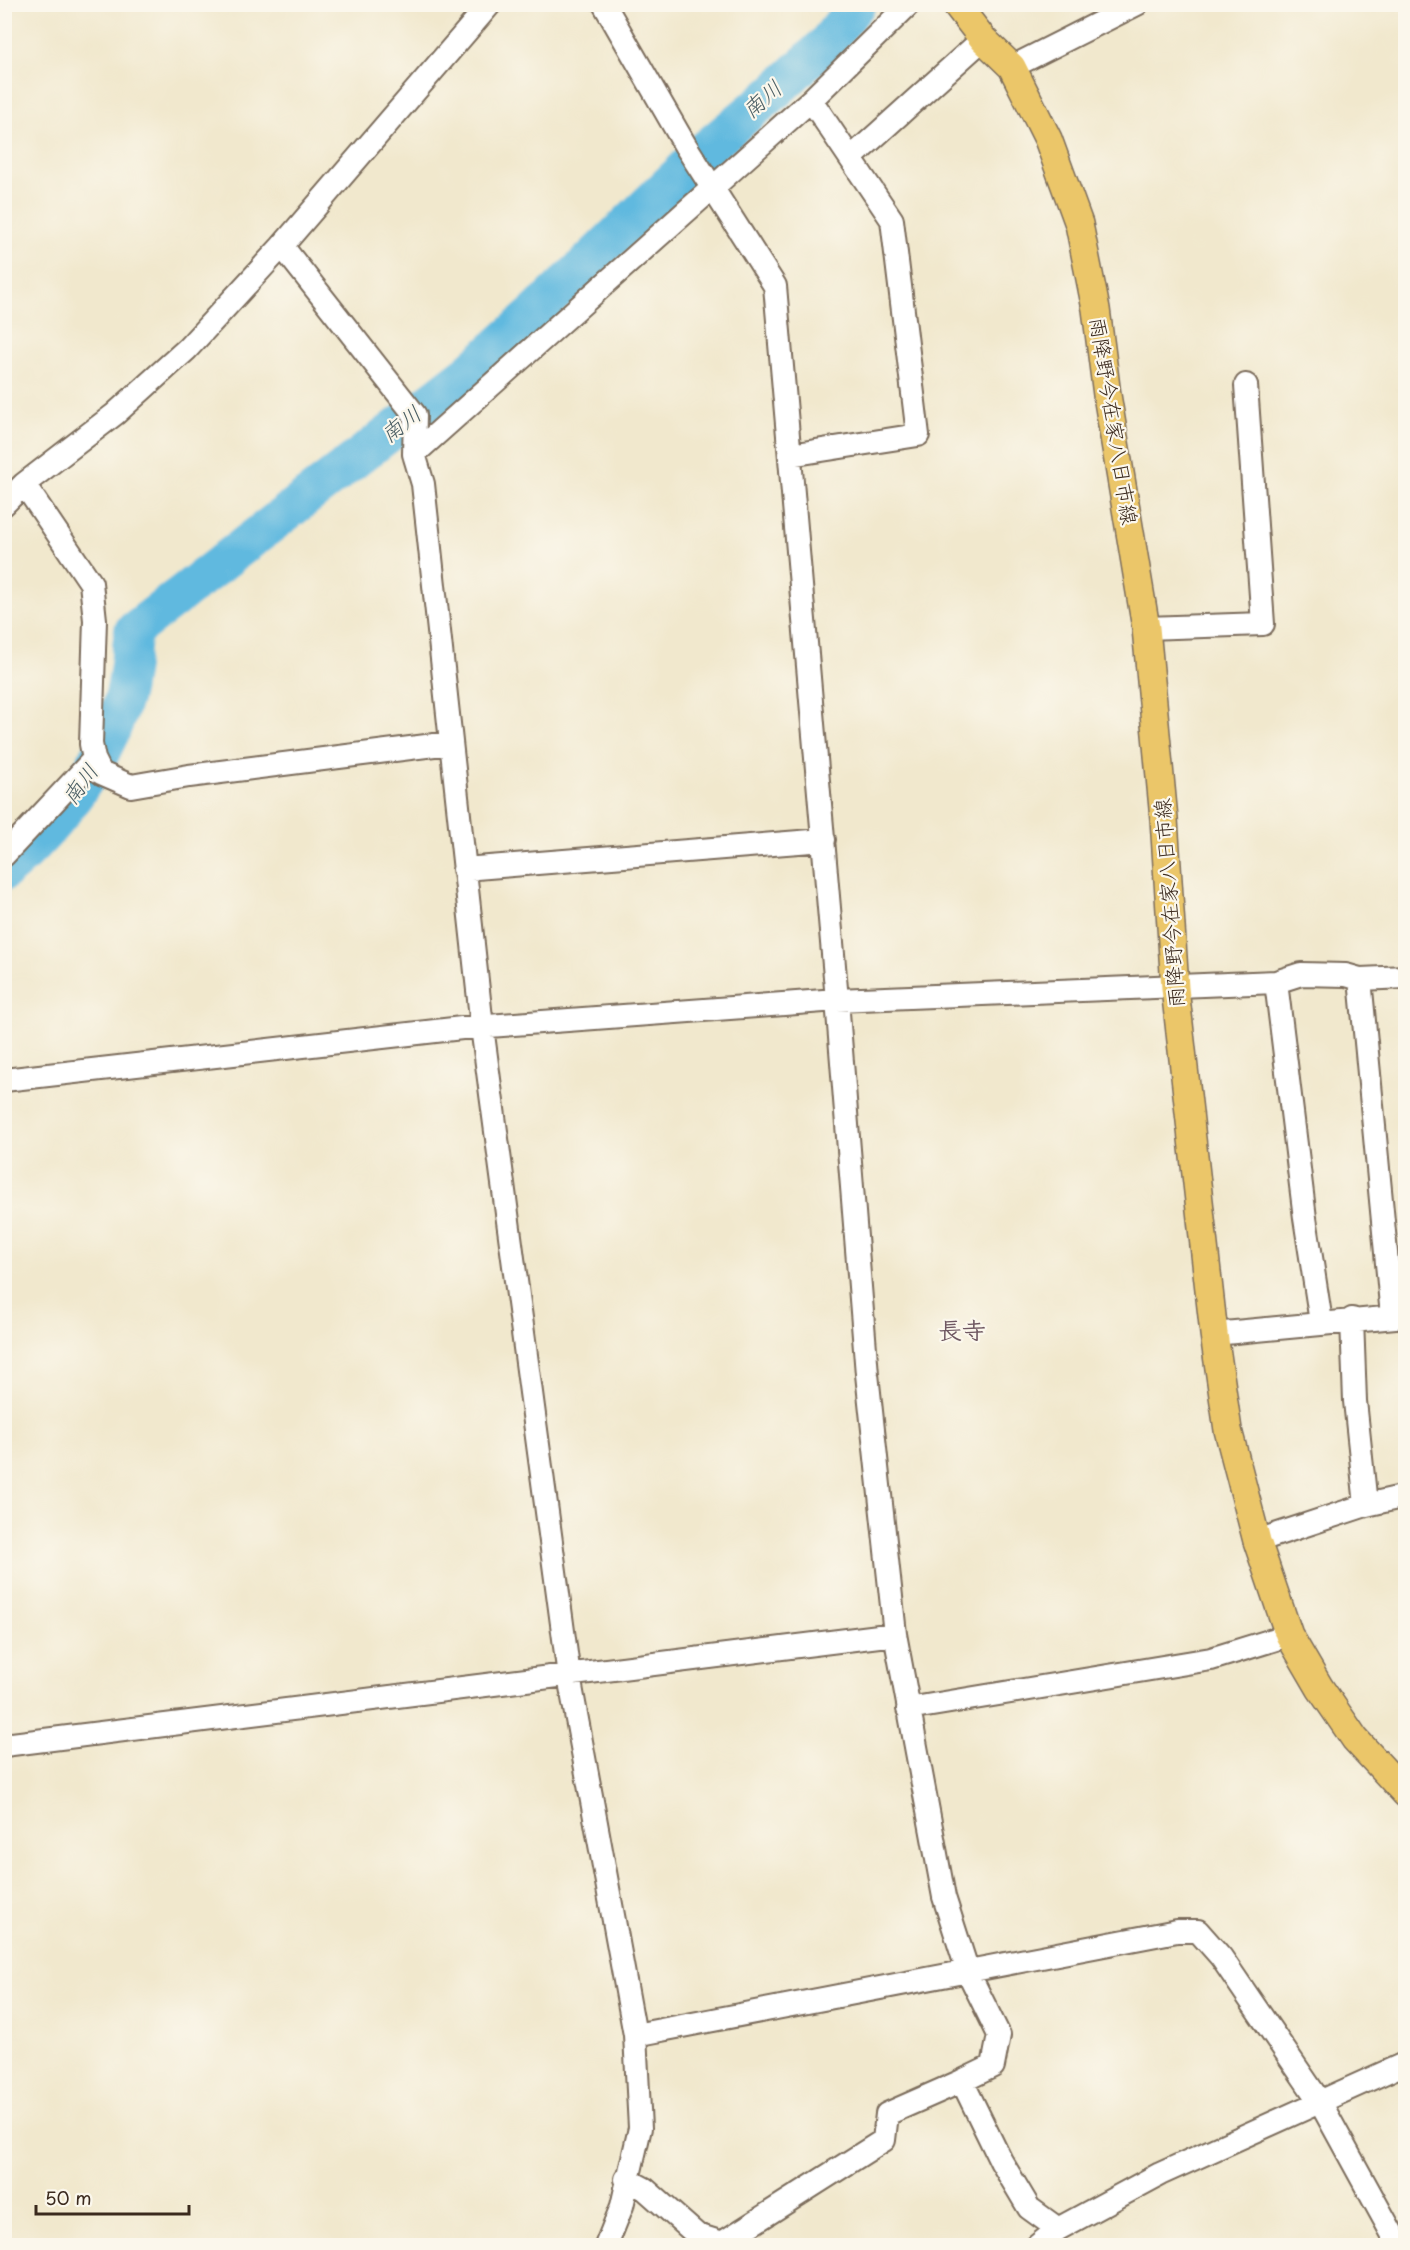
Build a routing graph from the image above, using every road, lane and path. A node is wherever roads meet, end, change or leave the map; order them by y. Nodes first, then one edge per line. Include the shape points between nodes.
1 (490, 4) edge
2 (604, 4) edge
3 (909, 4) edge
4 (956, 4) edge
5 (1137, 4) edge
6 (982, 39) junction
7 (1012, 67) junction
8 (811, 100) junction
9 (851, 158) junction
10 (712, 187) junction
11 (282, 246) junction
12 (1246, 385) dead end
13 (414, 454) junction
14 (790, 455) junction
15 (24, 484) junction
16 (4, 504) edge
17 (1146, 628) junction
18 (450, 743) junction
19 (94, 759) junction
20 (824, 840) junction
21 (4, 855) edge
22 (464, 869) junction
23 (1406, 977) edge
24 (1360, 979) junction
25 (1276, 982) junction
26 (1175, 988) junction
27 (837, 1000) junction
28 (482, 1027) junction
29 (4, 1080) edge
30 (1399, 1316) edge
31 (1352, 1319) junction
32 (1321, 1322) junction
33 (1214, 1334) junction
34 (1406, 1496) edge
35 (1366, 1505) junction
36 (1257, 1541) junction
37 (895, 1635) junction
38 (1289, 1635) junction
39 (569, 1676) junction
40 (908, 1709) junction
41 (4, 1745) edge
42 (1406, 1794) edge
43 (968, 1972) junction
44 (635, 2035) junction
45 (1406, 2063) edge
46 (962, 2081) junction
47 (1320, 2102) junction
48 (626, 2179) junction
49 (1058, 2229) junction
50 (727, 2244) edge
51 (606, 2246) edge
52 (1037, 2246) edge
53 (1399, 2246) edge

1 - 11 street
2 - 10 street
3 - 8 street
4 - 6 main road, 雨降野今在家八日市線
5 - 7 street
6 - 7 main road, 雨降野今在家八日市線
6 - 9 street
7 - 17 main road, 雨降野今在家八日市線 via 1048,139 1079,225
8 - 9 street
8 - 10 street
9 - 14 street via 892,220 918,435
10 - 13 street
10 - 14 street via 775,286
11 - 13 street via 415,416
11 - 15 street via 188,349 116,414
12 - 17 street via 1263,624
13 - 18 street via 423,484
14 - 20 street
15 - 16 street
15 - 19 street via 91,583 95,620 91,744
17 - 26 main road, 雨降野今在家八日市線
18 - 19 street via 131,786 101,773
18 - 22 street
19 - 21 street
20 - 22 street
20 - 27 street
22 - 28 street
23 - 24 street
24 - 25 street via 1301,974
24 - 30 street
25 - 26 street
25 - 32 street
26 - 27 street
26 - 33 main road, 雨降野今在家八日市線
27 - 28 street
27 - 37 street via 867,1374
28 - 29 street
28 - 39 street
30 - 31 street
31 - 32 street
31 - 35 street via 1355,1401
32 - 33 street
33 - 36 main road, 雨降野今在家八日市線 via 1228,1430
34 - 35 street
35 - 36 street
36 - 38 main road, 雨降野今在家八日市線
37 - 39 street
37 - 40 street
38 - 40 street via 1211,1659
38 - 42 main road, 雨降野今在家八日市線 via 1355,1739
39 - 41 street
39 - 44 street
40 - 43 street via 944,1897
43 - 44 street
43 - 46 street via 999,2035 993,2066
43 - 47 street via 1177,1931 1198,1931 1221,1957
44 - 48 street via 640,2128
45 - 47 street
46 - 49 street via 1029,2208
46 - 50 street via 887,2114 884,2140
47 - 49 street via 1160,2174
47 - 53 street
48 - 50 street via 645,2189 697,2235
48 - 51 street via 622,2206
49 - 52 street

